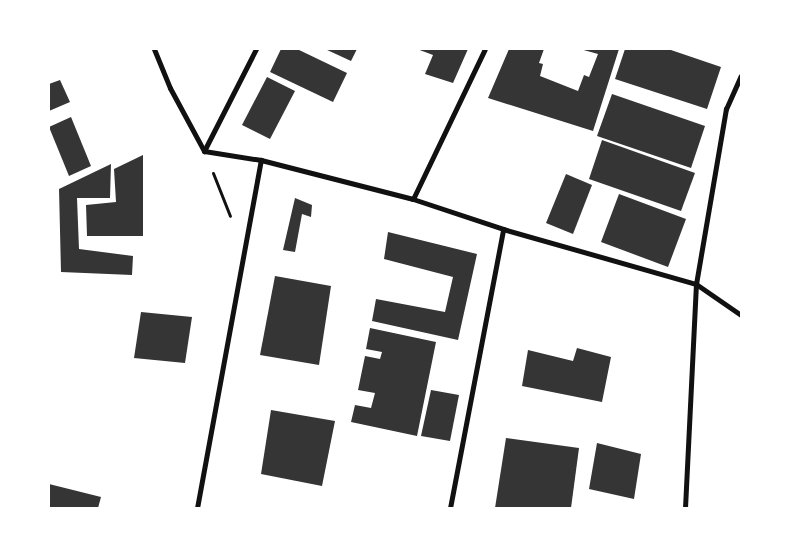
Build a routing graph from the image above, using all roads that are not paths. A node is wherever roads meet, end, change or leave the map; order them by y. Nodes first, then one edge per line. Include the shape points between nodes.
1 (154, 49) edge
2 (256, 49) edge
3 (485, 49) edge
4 (741, 76) edge
5 (204, 151) junction
6 (261, 160) junction
7 (413, 199) junction
8 (503, 229) junction
9 (696, 284) junction
10 (741, 315) edge
11 (197, 508) edge
12 (450, 508) edge
13 (685, 508) edge

1 - 5 street via 170,88
2 - 5 street
3 - 7 street
4 - 9 street via 726,109
5 - 6 street
6 - 7 street
6 - 11 street
7 - 8 street
8 - 9 street
8 - 12 street
9 - 10 street
9 - 13 street

